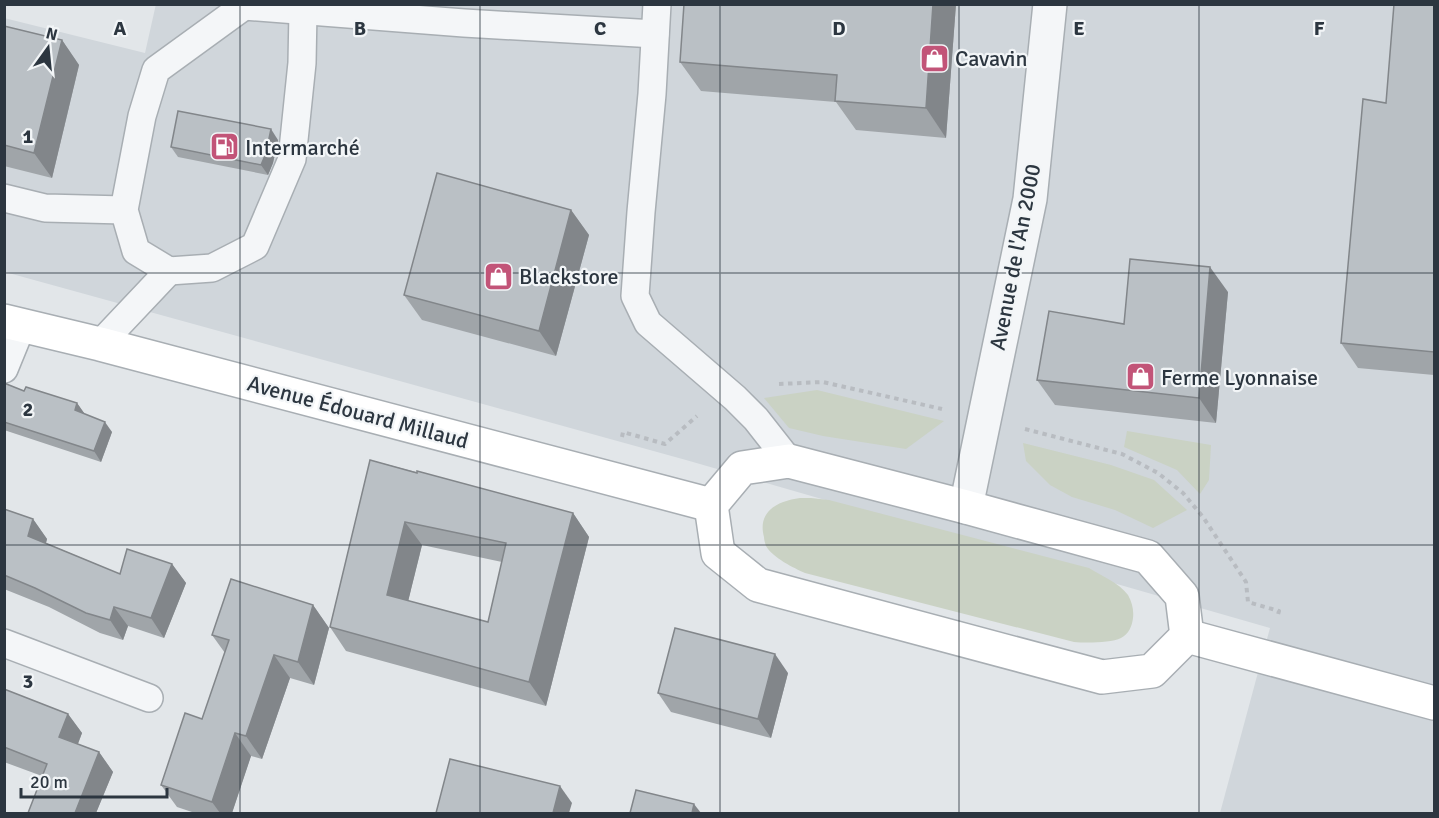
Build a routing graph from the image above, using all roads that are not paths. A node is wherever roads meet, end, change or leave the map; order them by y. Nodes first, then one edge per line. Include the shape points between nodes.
1 (657, 4) edge
2 (1050, 4) edge
3 (244, 5) edge
4 (303, 11) junction
5 (655, 34) junction
6 (4, 198) edge
7 (124, 210) junction
8 (169, 271) junction
9 (13, 323) edge
10 (100, 344) junction
11 (4, 369) edge
12 (789, 461) junction
13 (711, 505) junction
14 (966, 507) junction
15 (1187, 636) junction
16 (4, 643) edge
17 (149, 698) dead end
18 (1434, 703) edge

1 - 5 lane
2 - 14 street, Avenue de l'An 2000 via 1030,199
3 - 4 lane
3 - 7 lane via 156,70 142,116
4 - 5 lane
4 - 8 lane via 292,159 255,246 212,268
5 - 12 lane via 635,296 648,323 735,398
6 - 7 lane via 45,208
7 - 8 lane via 136,251
8 - 10 lane
9 - 10 main road, Avenue Édouard Millaud
9 - 11 lane
10 - 13 main road, Avenue Édouard Millaud
12 - 13 main road via 742,468
12 - 14 main road
13 - 15 main road via 718,553 758,585 1102,676 1152,672
14 - 15 main road via 1148,557 1182,596
15 - 18 main road
16 - 17 lane

